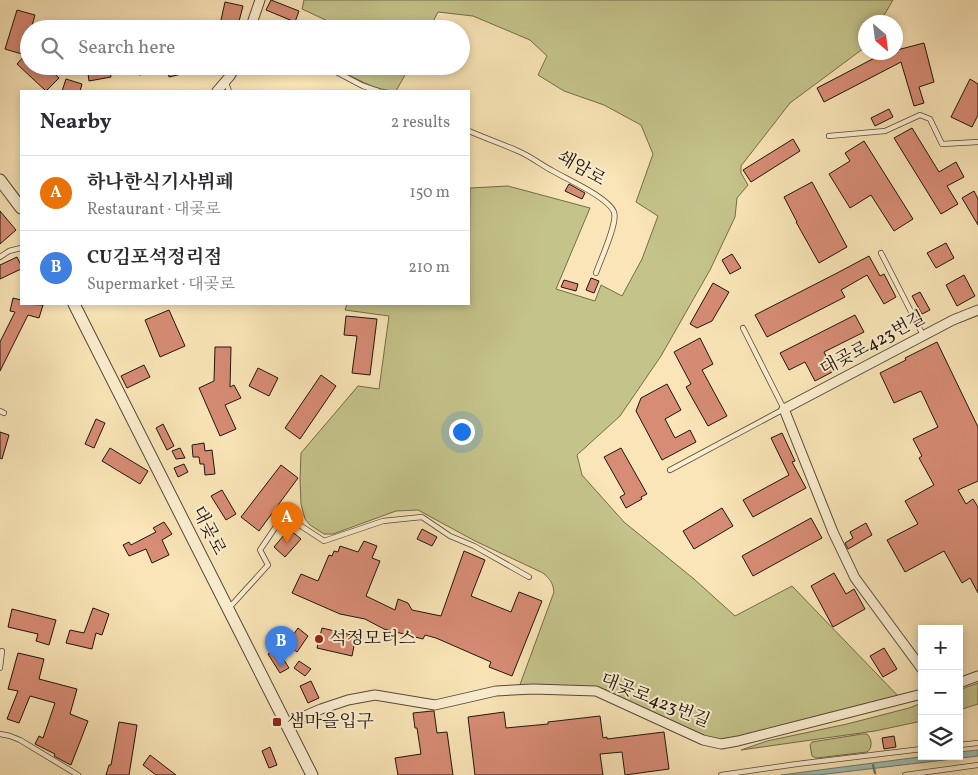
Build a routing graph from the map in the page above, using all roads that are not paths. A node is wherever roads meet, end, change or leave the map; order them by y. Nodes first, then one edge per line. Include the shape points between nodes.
1 (260, 0) edge
2 (253, 20) edge
3 (229, 75) edge
4 (342, 75) edge
5 (225, 81) junction
6 (218, 90) edge
7 (229, 90) edge
8 (375, 90) edge
9 (470, 131) edge
10 (829, 136) dead end
11 (978, 142) edge
12 (0, 180) edge
13 (20, 207) edge
14 (20, 248) edge
15 (881, 253) dead end
16 (0, 257) edge
17 (596, 273) dead end
18 (75, 305) edge
19 (978, 310) edge
20 (743, 328) dead end
21 (923, 335) junction
22 (784, 409) junction
23 (670, 470) dead end
24 (529, 577) dead end
25 (228, 609) junction
26 (2, 651) dead end
27 (918, 664) edge
28 (0, 668) edge
29 (978, 676) edge
30 (963, 682) edge
31 (918, 695) edge
32 (286, 724) junction
33 (0, 734) edge
34 (978, 743) edge
35 (963, 745) edge
36 (918, 749) edge
37 (978, 765) edge
38 (78, 775) edge
39 (312, 775) edge
40 (720, 775) edge
41 (905, 775) edge

1 - 2 street
3 - 5 street
4 - 8 lane
5 - 6 street
5 - 7 lane
9 - 17 lane, 쇄암로 via 526,154 587,189 611,207 615,218 613,228
10 - 11 lane via 885,131 920,115 930,119 942,144
12 - 13 street
14 - 16 lane
15 - 21 lane
18 - 25 street, 대곶로
19 - 21 street, 대곶로423번길
20 - 22 lane
21 - 22 street, 대곶로423번길
22 - 23 lane, 대곶로423번길
22 - 27 street via 855,578
24 - 25 lane via 450,536 422,517 383,521 324,541 295,522 282,519 260,550 268,565
25 - 32 street, 대곶로
26 - 28 lane
29 - 30 street
31 - 32 street, 대곶로423번길 via 721,744 703,740 596,691 496,691 435,705 376,695 348,700
32 - 39 street, 대곶로
33 - 38 lane via 20,740
34 - 35 lane
36 - 40 lane
37 - 41 lane

